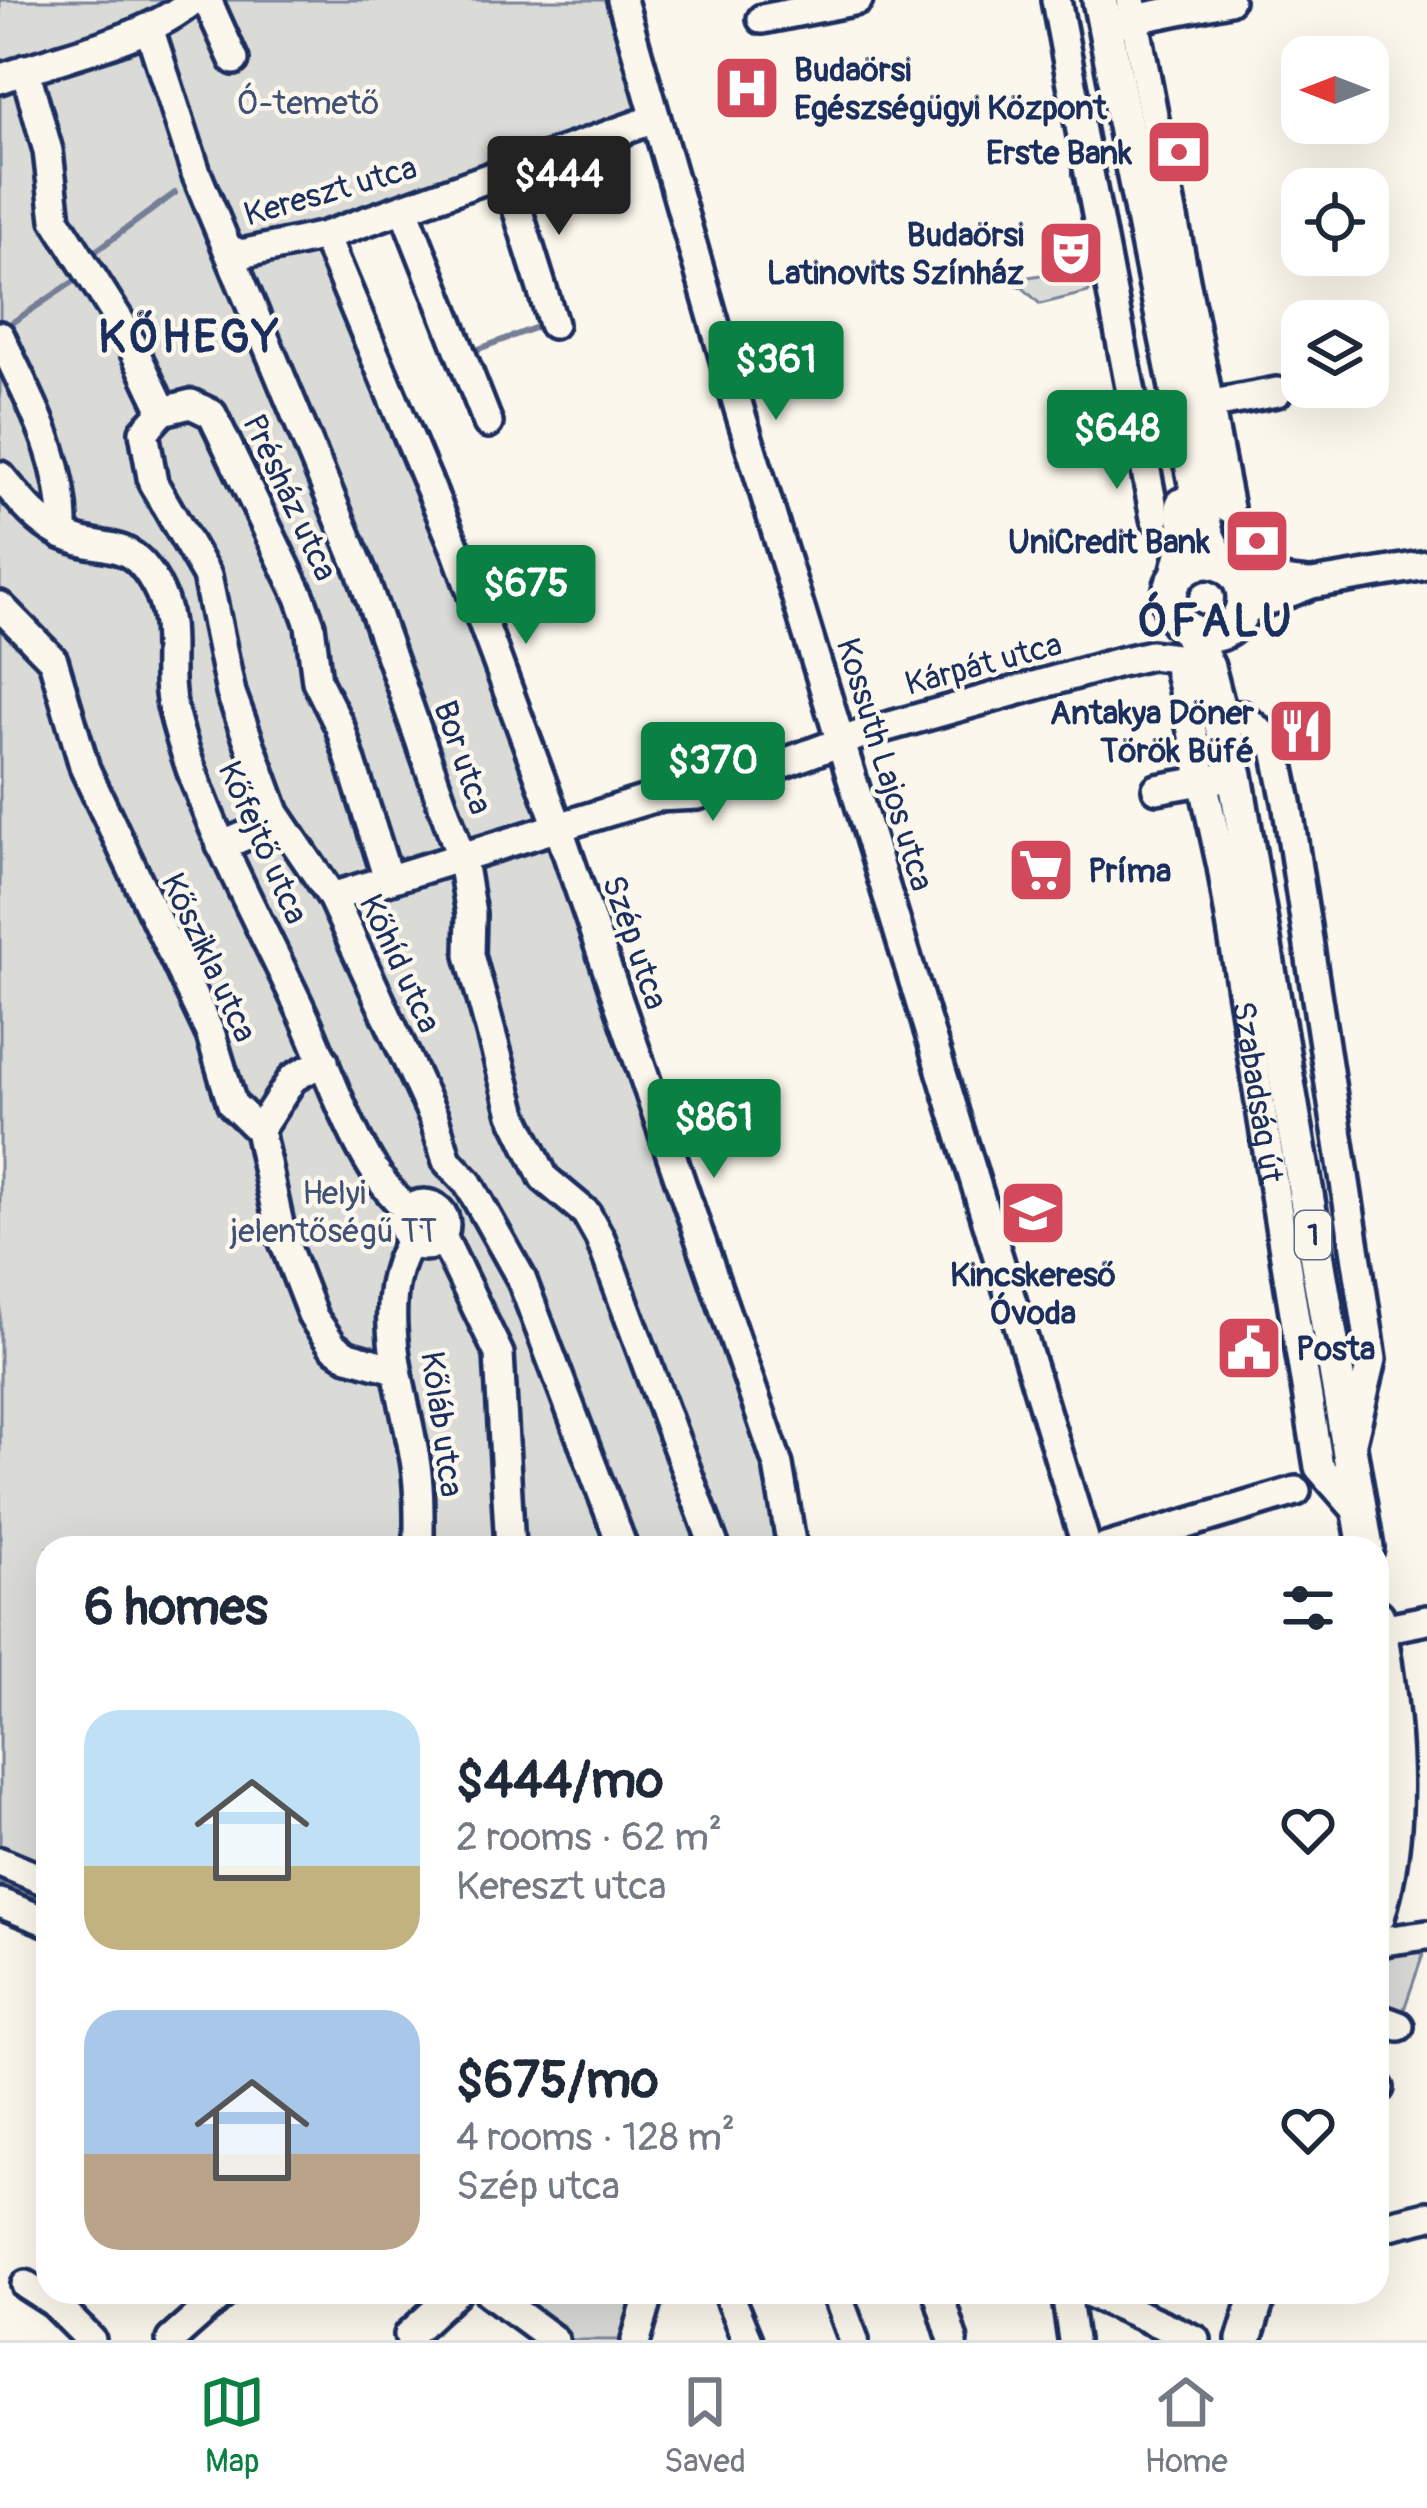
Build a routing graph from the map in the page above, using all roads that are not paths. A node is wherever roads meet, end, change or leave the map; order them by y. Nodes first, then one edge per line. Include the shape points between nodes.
1 (193, 0) edge
2 (207, 0) edge
3 (622, 0) edge
4 (858, 0) edge
5 (1057, 0) edge
6 (1229, 0) edge
7 (1117, 11) edge
8 (763, 19) dead end
9 (150, 31) junction
10 (233, 60) dead end
11 (13, 74) edge
12 (654, 119) junction
13 (506, 173) junction
14 (1133, 179) junction
15 (1168, 196) junction
16 (404, 209) junction
17 (1142, 227) junction
18 (325, 236) junction
19 (1099, 236) junction
20 (229, 249) junction
21 (1158, 309) junction
22 (553, 324) dead end
23 (0, 336) edge
24 (1276, 392) dead end
25 (1199, 404) junction
26 (163, 411) junction
27 (488, 423) dead end
28 (1158, 453) junction
29 (0, 476) edge
30 (1228, 508) dead end
31 (1155, 518) dead end
32 (63, 536) junction
33 (1427, 566) edge
34 (1229, 569) junction
35 (1178, 574) junction
36 (1312, 584) junction
37 (0, 606) edge
38 (1235, 619) junction
39 (1182, 644) junction
40 (1232, 716) junction
41 (842, 744) junction
42 (1221, 778) junction
43 (1157, 789) dead end
44 (280, 821) junction
45 (559, 829) junction
46 (220, 847) junction
47 (462, 860) junction
48 (388, 879) junction
49 (332, 897) junction
50 (1318, 1010) junction
51 (1262, 1014) junction
52 (325, 1061) junction
53 (259, 1130) junction
54 (447, 1161) junction
55 (429, 1218) junction
56 (395, 1369) junction
57 (1349, 1456) junction
58 (1296, 1492) dead end
59 (1363, 1531) edge
60 (418, 1536) edge
61 (509, 1536) edge
62 (618, 1536) edge
63 (711, 1536) edge
64 (791, 1536) edge
65 (1083, 1536) edge
66 (1147, 1536) edge
67 (1427, 1620) edge
68 (1389, 1625) edge
69 (1389, 1692) edge
70 (1389, 1857) edge
71 (3, 1881) edge
72 (36, 1882) edge
73 (36, 1911) edge
74 (1427, 1935) edge
75 (1389, 1940) edge
76 (1427, 2216) edge
77 (1389, 2225) edge
78 (26, 2285) dead end
79 (36, 2291) edge
80 (55, 2304) edge
81 (212, 2304) edge
82 (443, 2304) edge
83 (505, 2304) edge
84 (646, 2304) edge
85 (732, 2304) edge
86 (840, 2304) edge
87 (942, 2304) edge
88 (1068, 2304) edge
89 (1115, 2304) edge
90 (1255, 2304) edge
91 (409, 2335) dead end
92 (91, 2340) edge
93 (171, 2340) edge
94 (554, 2340) edge
95 (635, 2340) edge
96 (747, 2340) edge
97 (854, 2340) edge
98 (952, 2340) edge
99 (1072, 2340) edge
100 (1196, 2340) edge
101 (1244, 2340) edge

1 - 9 street
2 - 10 street
3 - 12 street, Kossuth Lajos utca
4 - 8 street
5 - 19 street
6 - 7 street
7 - 14 main road, 1
7 - 15 street
9 - 11 street
9 - 20 street, Bor utca
11 - 26 street via 48,152 56,220
12 - 13 street, Kereszt utca
12 - 41 street, Kossuth Lajos utca
13 - 16 street, Kereszt utca
13 - 22 street
14 - 15 street
14 - 17 main road, 1
15 - 25 street
16 - 18 street, Kereszt utca
16 - 27 street
17 - 19 street
17 - 21 main road, 1
18 - 20 street, Kereszt utca via 256,252
18 - 45 street, Szép utca via 457,552
19 - 28 street
20 - 47 street, Bor utca via 361,571
21 - 25 main road, 1
21 - 28 main road, 1
23 - 32 street via 52,448
24 - 25 street
25 - 30 street
25 - 34 main road, 1 via 1206,534
26 - 44 street, Kőhíd utca via 144,432 144,457 207,576 231,693
26 - 48 street, Présház utca via 190,404 212,414 285,563 310,625 317,681 340,727
28 - 31 street
28 - 35 main road, 1 via 1186,538
29 - 32 street
32 - 46 street, Kőfejtő utca via 128,550 158,586 171,635 172,706
33 - 36 street
34 - 35 main road via 1202,560
34 - 36 street
34 - 38 main road, 1 via 1244,593
35 - 39 main road, 1 via 1170,604
36 - 38 street
37 - 53 street, Kőszikla utca via 52,660 86,769 211,1035 232,1104
38 - 39 main road
38 - 40 main road, Szabadság út / 1
39 - 41 street, Kárpát utca
39 - 42 main road, Szabadság út / 1 via 1207,667
40 - 42 main road, Szabadság út / 1
40 - 50 street, Szabadság út via 1275,745
41 - 45 street, Kárpát utca via 698,795 656,797
41 - 65 street, Kossuth Lajos utca
42 - 43 street
42 - 51 main road, Szabadság út / 1
44 - 46 street
44 - 49 street, Kőhíd utca
45 - 47 street, Kárpát utca
45 - 64 street, Szép utca via 778,1465
46 - 52 street, Kőfejtő utca
47 - 48 street, Kárpát utca
47 - 63 street, Bor utca via 470,955 513,1114 544,1178 586,1214 600,1238
48 - 49 street, Kárpát utca
49 - 54 street, Kőhíd utca
50 - 51 street
50 - 57 street, Szabadság út via 1372,1359
51 - 57 main road, Szabadság út / 1
51 - 59 street, Szabadság út via 1319,1467
52 - 53 street via 293,1078
52 - 55 street, Kőfejtő utca via 395,1199
53 - 56 street, Kőszikla utca via 281,1234 319,1329 365,1365
54 - 55 street, Kőláb utca
54 - 62 street, Kőhíd utca via 468,1183 520,1279
55 - 56 street, Kőláb utca via 402,1226 410,1242 395,1285
55 - 61 street, Kőfejtő utca via 499,1354
56 - 60 street, Kőláb utca via 414,1452
57 - 59 main road, Szabadság út / 1
58 - 66 street
67 - 68 street
69 - 70 main road
71 - 72 street
71 - 73 street
74 - 75 street
76 - 77 street
78 - 79 street
80 - 92 street
81 - 93 street
82 - 91 street
83 - 94 street
84 - 95 street
85 - 96 street
86 - 97 street
87 - 98 street
88 - 99 street
89 - 100 street
90 - 101 main road

